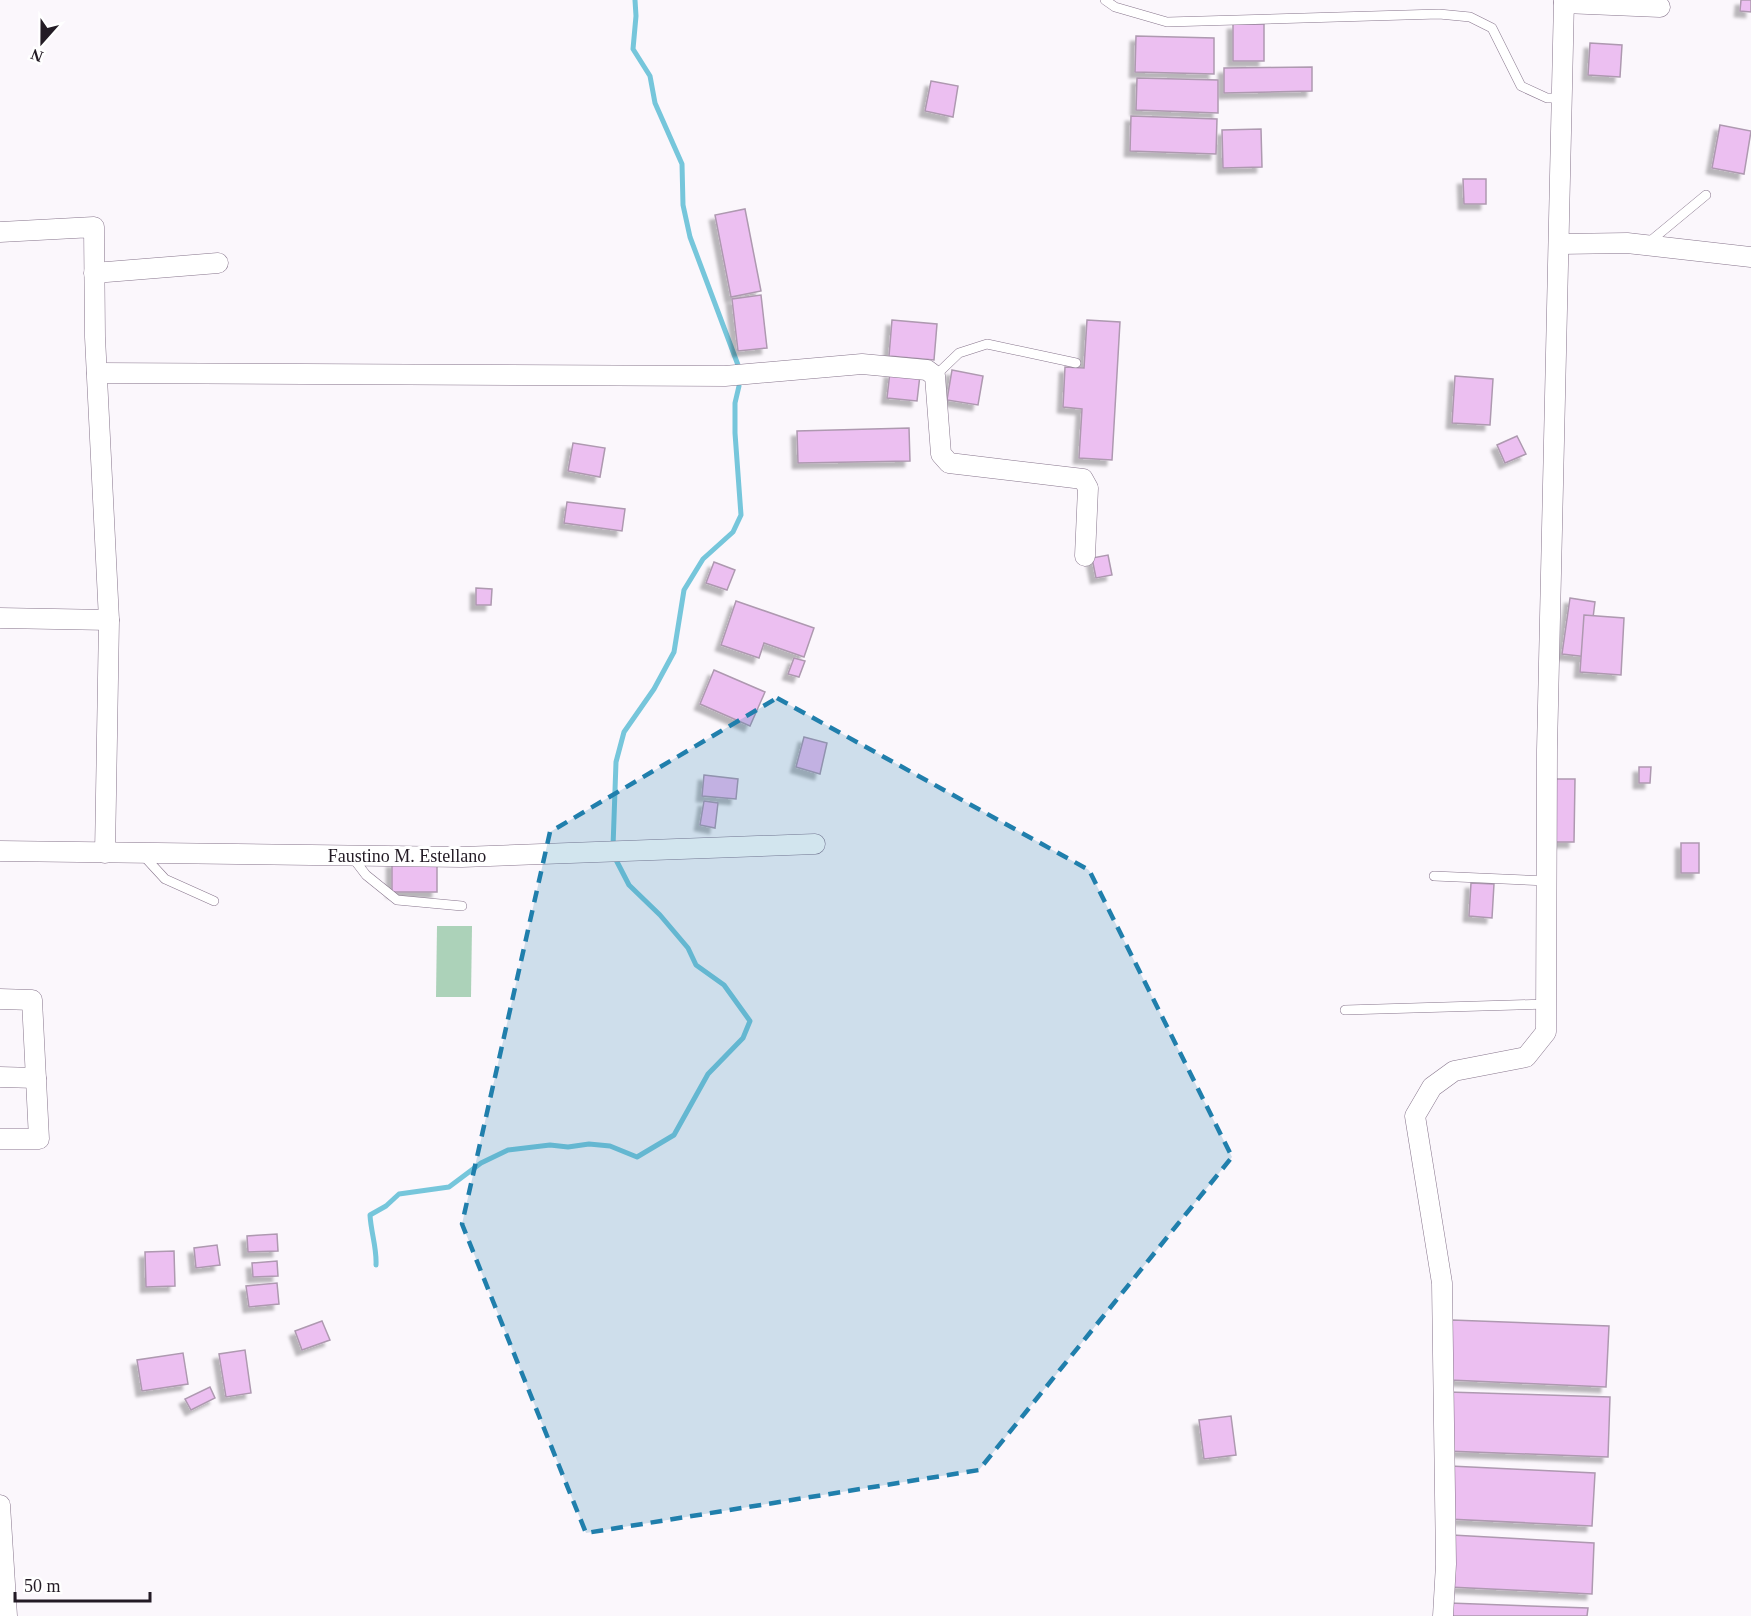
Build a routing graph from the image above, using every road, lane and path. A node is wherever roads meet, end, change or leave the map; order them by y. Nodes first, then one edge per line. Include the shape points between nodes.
1 (1105, 0) edge
2 (1564, 1) edge
3 (1660, 7) dead end
4 (1563, 98) junction
5 (1706, 195) dead end
6 (0, 232) edge
7 (1560, 244) junction
8 (1646, 245) junction
9 (1751, 257) edge
10 (218, 262) dead end
11 (94, 273) junction
12 (1076, 363) dead end
13 (97, 372) junction
14 (935, 376) junction
15 (1085, 556) dead end
16 (0, 618) edge
17 (109, 620) junction
18 (815, 844) dead end
19 (0, 851) edge
20 (105, 853) junction
21 (142, 853) junction
22 (351, 856) junction
23 (1434, 876) dead end
24 (1547, 881) junction
25 (214, 901) dead end
26 (462, 906) dead end
27 (0, 999) edge
28 (1546, 1004) junction
29 (1346, 1010) dead end
30 (0, 1077) edge
31 (36, 1078) junction
32 (0, 1139) edge
33 (0, 1504) edge
34 (7, 1616) edge
35 (1443, 1616) edge

1 - 4 lane via 1115,8 1167,22 1439,14 1470,17 1492,28 1521,86 1547,98
2 - 3 street
2 - 4 street
4 - 7 street
5 - 8 lane
6 - 11 street via 94,227
7 - 8 street
7 - 24 street
8 - 9 street
10 - 11 street
11 - 13 street
12 - 14 lane via 987,344 959,353
13 - 14 street via 725,376 862,364 927,370
13 - 17 street
14 - 15 street via 941,454 950,463 1083,479 1088,488
16 - 17 street
17 - 20 street
18 - 22 street, Faustino M. Estellano via 462,857
19 - 20 street, Faustino M. Estellano
20 - 21 street, Faustino M. Estellano
21 - 22 street, Faustino M. Estellano
21 - 25 lane via 165,879
22 - 26 lane via 366,875 397,900
23 - 24 lane
24 - 28 street
27 - 31 street via 32,1000
28 - 29 lane
28 - 35 street via 1546,1032 1526,1057 1454,1071 1432,1087 1415,1116 1442,1283 1446,1564
30 - 31 street
31 - 32 street via 39,1139
33 - 34 street

